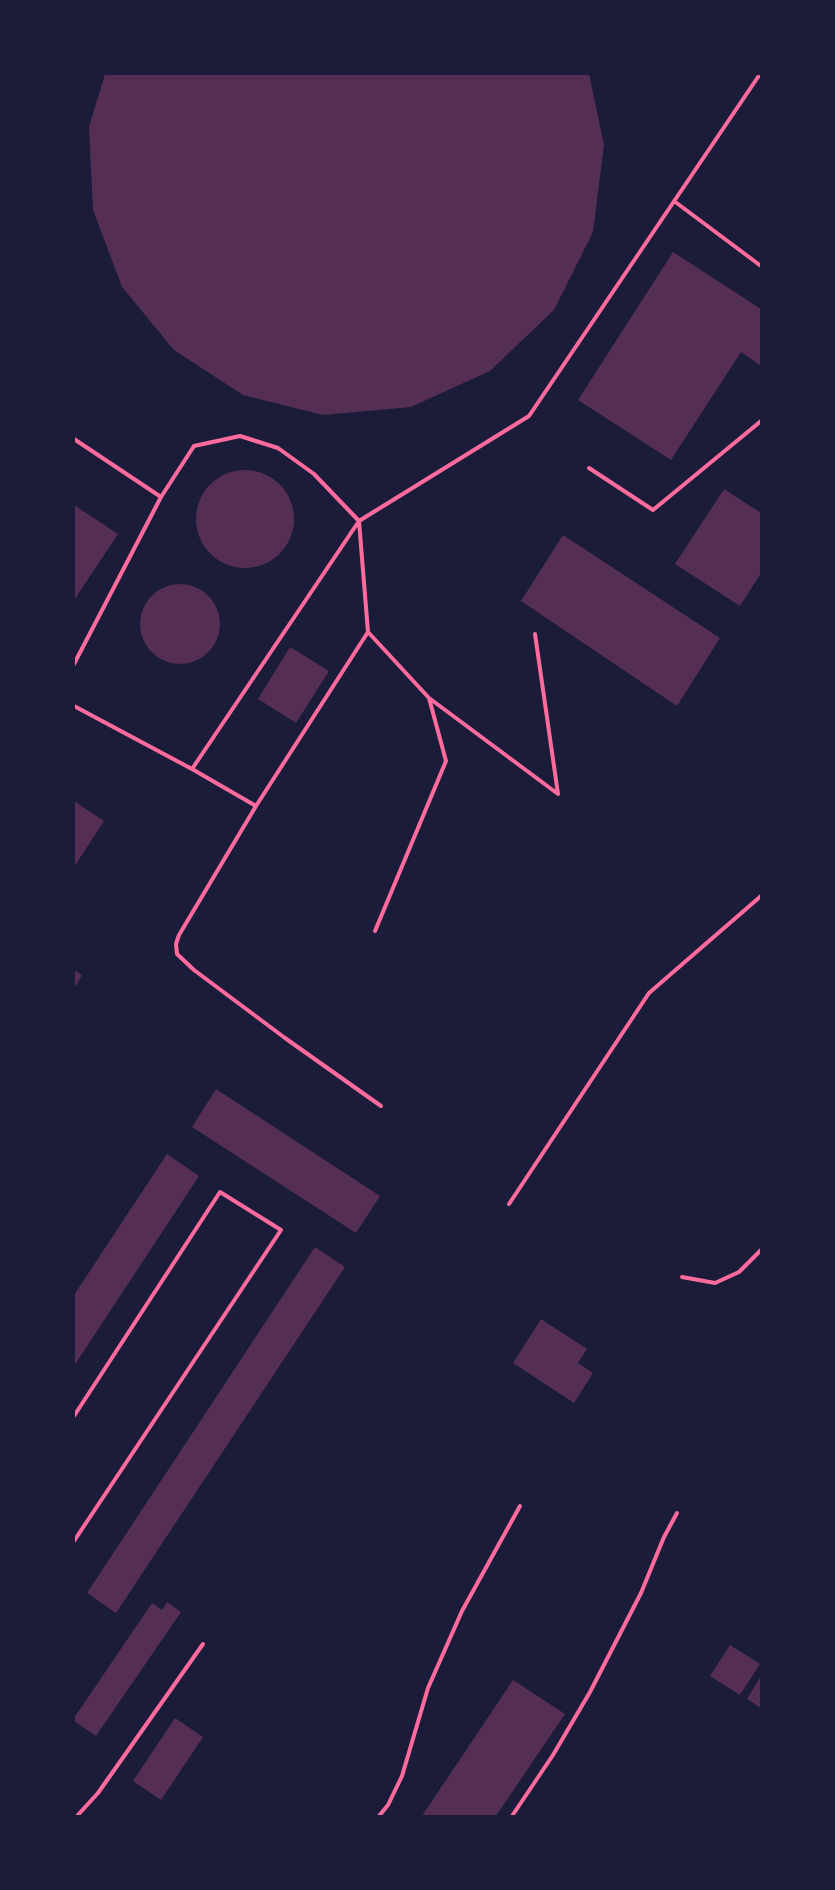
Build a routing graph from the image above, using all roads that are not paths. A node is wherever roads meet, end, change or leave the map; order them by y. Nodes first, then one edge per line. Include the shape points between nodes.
1 (760, 74) edge
2 (674, 201) junction
3 (761, 266) edge
4 (761, 421) edge
5 (74, 439) edge
6 (589, 468) dead end
7 (162, 498) junction
8 (359, 521) junction
9 (368, 632) junction
10 (535, 634) dead end
11 (74, 664) edge
12 (429, 698) junction
13 (74, 706) edge
14 (192, 769) junction
15 (256, 806) junction
16 (761, 896) edge
17 (375, 931) dead end
18 (381, 1106) dead end
19 (509, 1204) dead end
20 (761, 1250) edge
21 (682, 1277) dead end
22 (74, 1416) edge
23 (520, 1506) dead end
24 (677, 1513) dead end
25 (74, 1541) edge
26 (204, 1644) dead end
27 (77, 1816) edge
28 (379, 1816) edge
29 (512, 1816) edge

1 - 2 lane
2 - 3 lane
2 - 8 lane via 529,416
4 - 6 lane via 653,510
5 - 7 lane
7 - 8 lane via 194,446 240,436 278,448 314,474
7 - 11 lane
8 - 9 lane
8 - 14 lane
9 - 12 lane
9 - 15 lane
10 - 12 lane via 558,794
12 - 17 lane via 446,761
13 - 14 lane
14 - 15 lane
15 - 18 lane via 179,935 176,944 178,954 194,970
16 - 19 lane via 649,993
20 - 21 lane via 740,1272 715,1283
22 - 25 lane via 220,1192 281,1230
23 - 28 lane via 462,1611 428,1688 402,1776
24 - 29 lane via 642,1593 590,1692
26 - 27 lane via 98,1793

